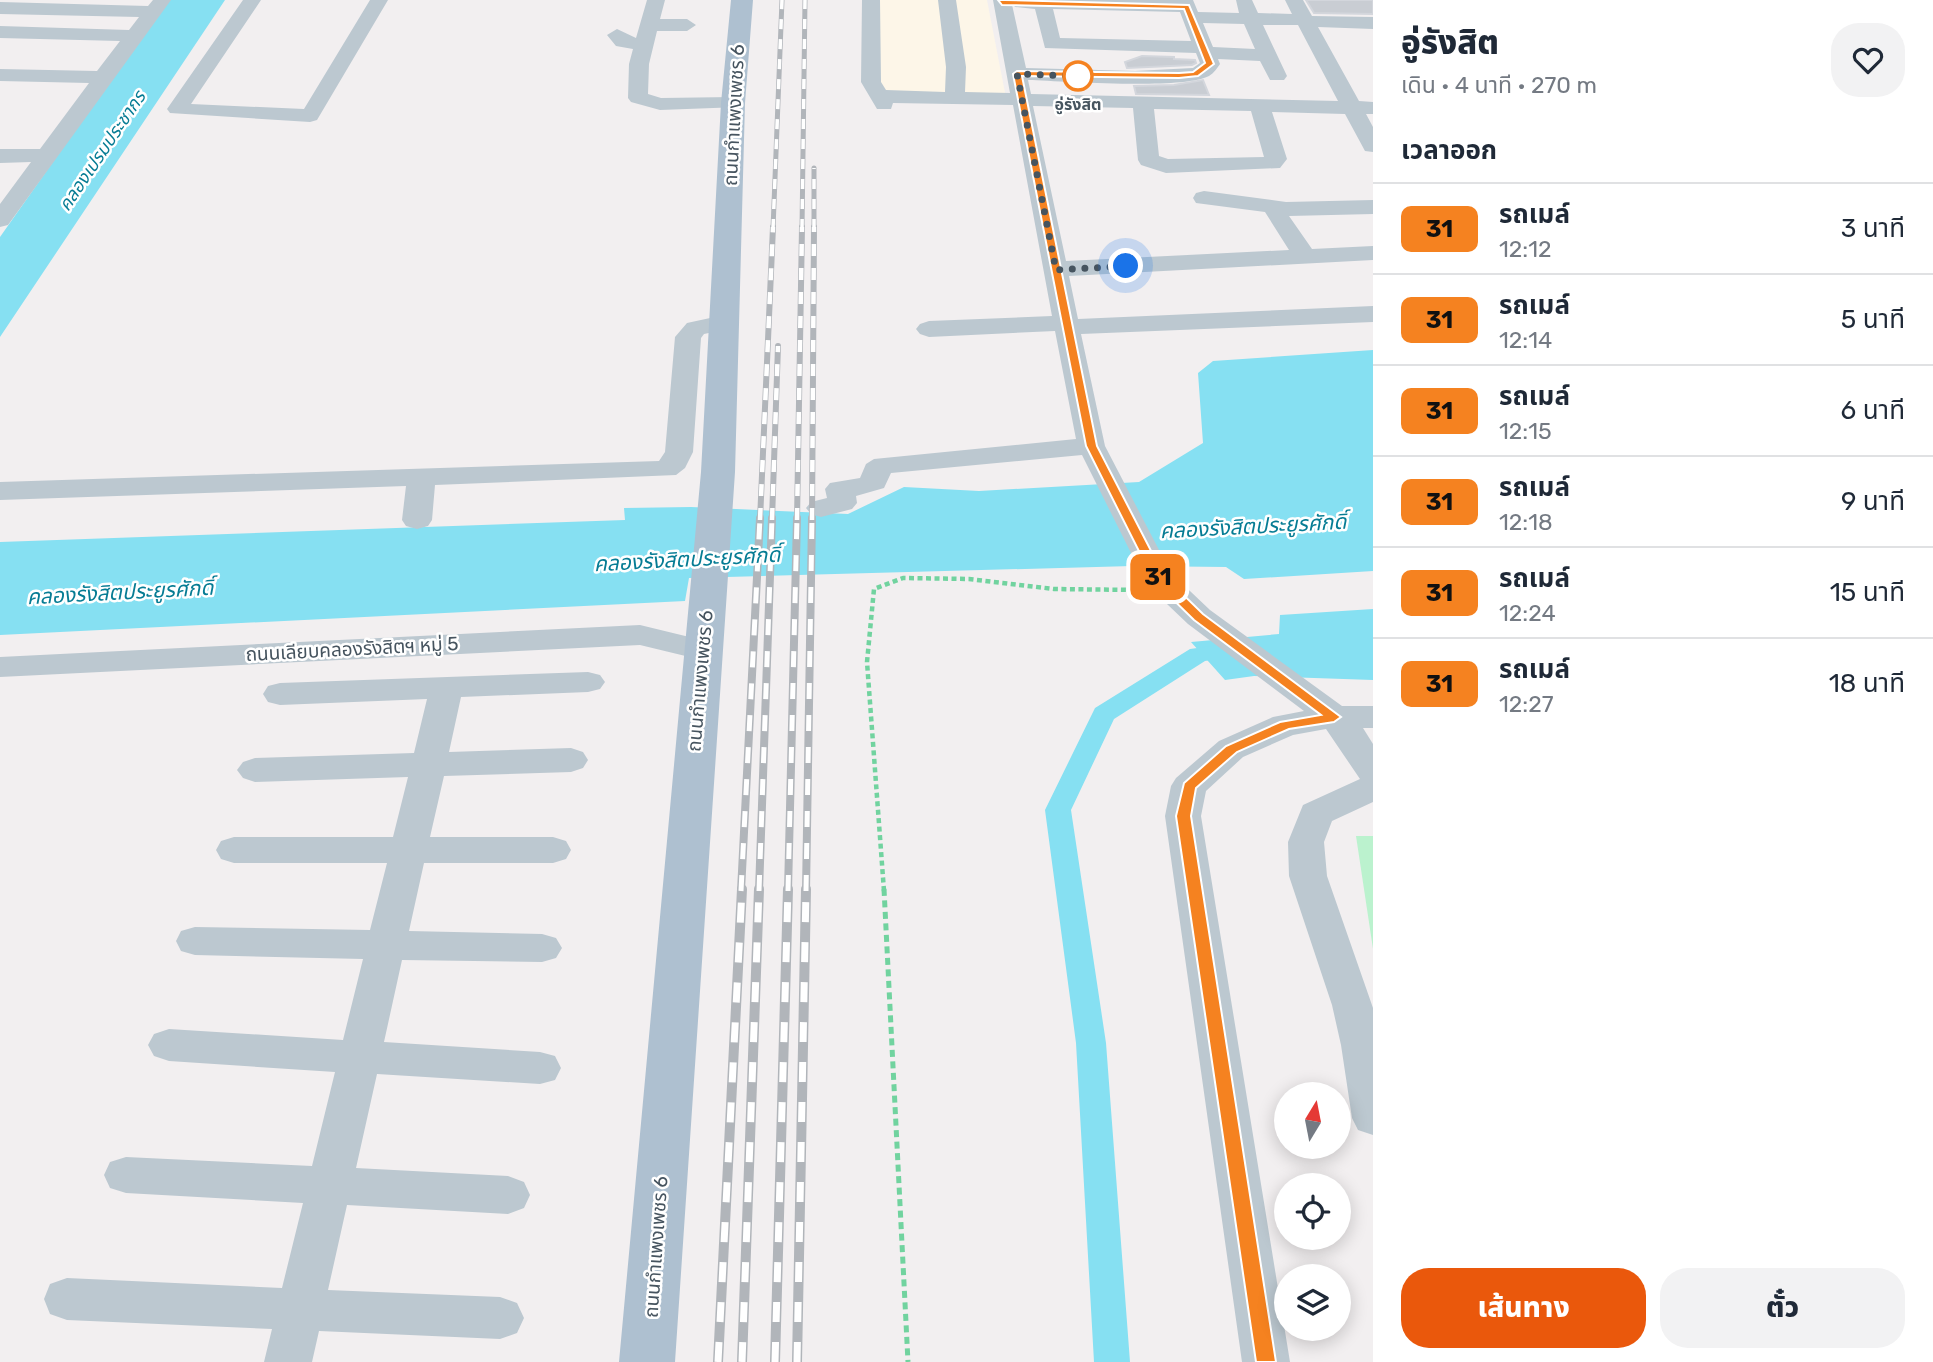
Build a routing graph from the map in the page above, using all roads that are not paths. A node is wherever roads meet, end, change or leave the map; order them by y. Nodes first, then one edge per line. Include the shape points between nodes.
1 (252, 0) edge
2 (379, 0) edge
3 (656, 0) edge
4 (741, 0) edge
5 (871, 0) edge
6 (947, 0) edge
7 (1243, 0) edge
8 (1294, 0) edge
9 (1002, 1) edge
10 (1042, 4) junction
11 (158, 6) edge
12 (0, 8) edge
13 (1187, 8) edge
14 (1252, 19) junction
15 (1305, 20) junction
16 (1373, 23) edge
17 (687, 24) dead end
18 (650, 25) junction
19 (0, 32) edge
20 (617, 35) dead end
21 (134, 36) junction
22 (1031, 43) junction
23 (644, 46) junction
24 (1204, 50) junction
25 (94, 54) dead end
26 (119, 55) junction
27 (1268, 55) junction
28 (1017, 74) junction
29 (0, 75) edge
30 (1277, 76) dead end
31 (103, 77) junction
32 (956, 98) junction
33 (1022, 100) junction
34 (733, 103) junction
35 (1143, 103) junction
36 (1260, 106) junction
37 (1363, 108) edge
38 (1373, 146) edge
39 (47, 155) junction
40 (0, 156) edge
41 (1204, 198) dead end
42 (1373, 208) edge
43 (1286, 209) junction
44 (0, 219) edge
45 (1373, 253) edge
46 (1306, 257) junction
47 (1056, 270) junction
48 (1373, 314) edge
49 (724, 323) junction
50 (1066, 325) junction
51 (929, 329) dead end
52 (1091, 446) junction
53 (421, 479) junction
54 (0, 491) edge
55 (821, 508) dead end
56 (417, 520) dead end
57 (703, 637) junction
58 (0, 667) edge
59 (455, 677) junction
60 (588, 682) dead end
61 (281, 694) dead end
62 (1334, 717) junction
63 (1373, 717) edge
64 (570, 760) dead end
65 (428, 765) junction
66 (255, 771) dead end
67 (1373, 772) edge
68 (1373, 787) edge
69 (234, 850) dead end
70 (408, 850) junction
71 (553, 850) dead end
72 (195, 941) dead end
73 (387, 945) junction
74 (542, 948) dead end
75 (169, 1045) dead end
76 (360, 1056) junction
77 (540, 1068) dead end
78 (1373, 1118) edge
79 (126, 1175) dead end
80 (329, 1185) junction
81 (508, 1195) dead end
82 (67, 1299) dead end
83 (301, 1309) junction
84 (500, 1318) dead end
85 (288, 1362) edge
86 (647, 1362) edge
87 (1266, 1362) edge

1 - 2 street via 177,109 310,116
3 - 18 street
4 - 34 main road, ถนนกำแพงเพชร 6
5 - 32 street via 872,82 881,100
6 - 32 street
7 - 14 street
8 - 15 street
9 - 10 street
9 - 22 street
10 - 13 street
10 - 22 street
11 - 12 street
11 - 21 street
13 - 14 street
13 - 24 street
14 - 15 street
14 - 27 street
15 - 16 street
15 - 37 street
17 - 18 street
18 - 23 street
19 - 21 street
20 - 23 street via 623,42
21 - 26 street
22 - 24 street
22 - 28 street
23 - 34 street via 637,74 640,100
24 - 27 street
24 - 28 street via 1210,64 1195,74
25 - 26 street
26 - 31 street
27 - 30 street
28 - 33 street
29 - 31 street
31 - 39 street
32 - 33 street
33 - 35 street
33 - 47 street
34 - 49 main road, ถนนกำแพงเพชร 6
35 - 36 street
35 - 36 street via 1149,160 1166,166 1272,163 1276,159
36 - 37 street
37 - 38 street
39 - 40 street
39 - 44 street
41 - 43 street
42 - 43 street
43 - 46 street via 1276,216
45 - 46 street
46 - 47 street
47 - 50 street
48 - 50 street
49 - 53 street via 696,328 688,337 679,452 666,469
49 - 57 main road, ถนนกำแพงเพชร 6 via 718,472
50 - 51 street
50 - 52 street
52 - 55 street via 884,464 876,470 874,482 840,489 842,503
52 - 62 street via 1165,585 1199,617
53 - 54 street
53 - 56 street
57 - 58 street, ถนนเลียบคลองรังสิตฯ หมู่ 5 via 640,635
57 - 86 main road, ถนนกำแพงเพชร 6
59 - 60 street
59 - 61 street
59 - 65 street
62 - 63 street
62 - 67 street
62 - 87 street via 1285,725 1231,749 1189,786 1183,816
64 - 65 street
65 - 66 street
65 - 70 street
68 - 78 street via 1316,814 1306,842 1308,876 1362,1045
69 - 70 street
70 - 71 street
70 - 73 street
72 - 73 street
73 - 74 street
73 - 76 street
75 - 76 street
76 - 77 street
76 - 80 street
79 - 80 street
80 - 81 street
80 - 83 street
82 - 83 street
83 - 84 street
83 - 85 street

